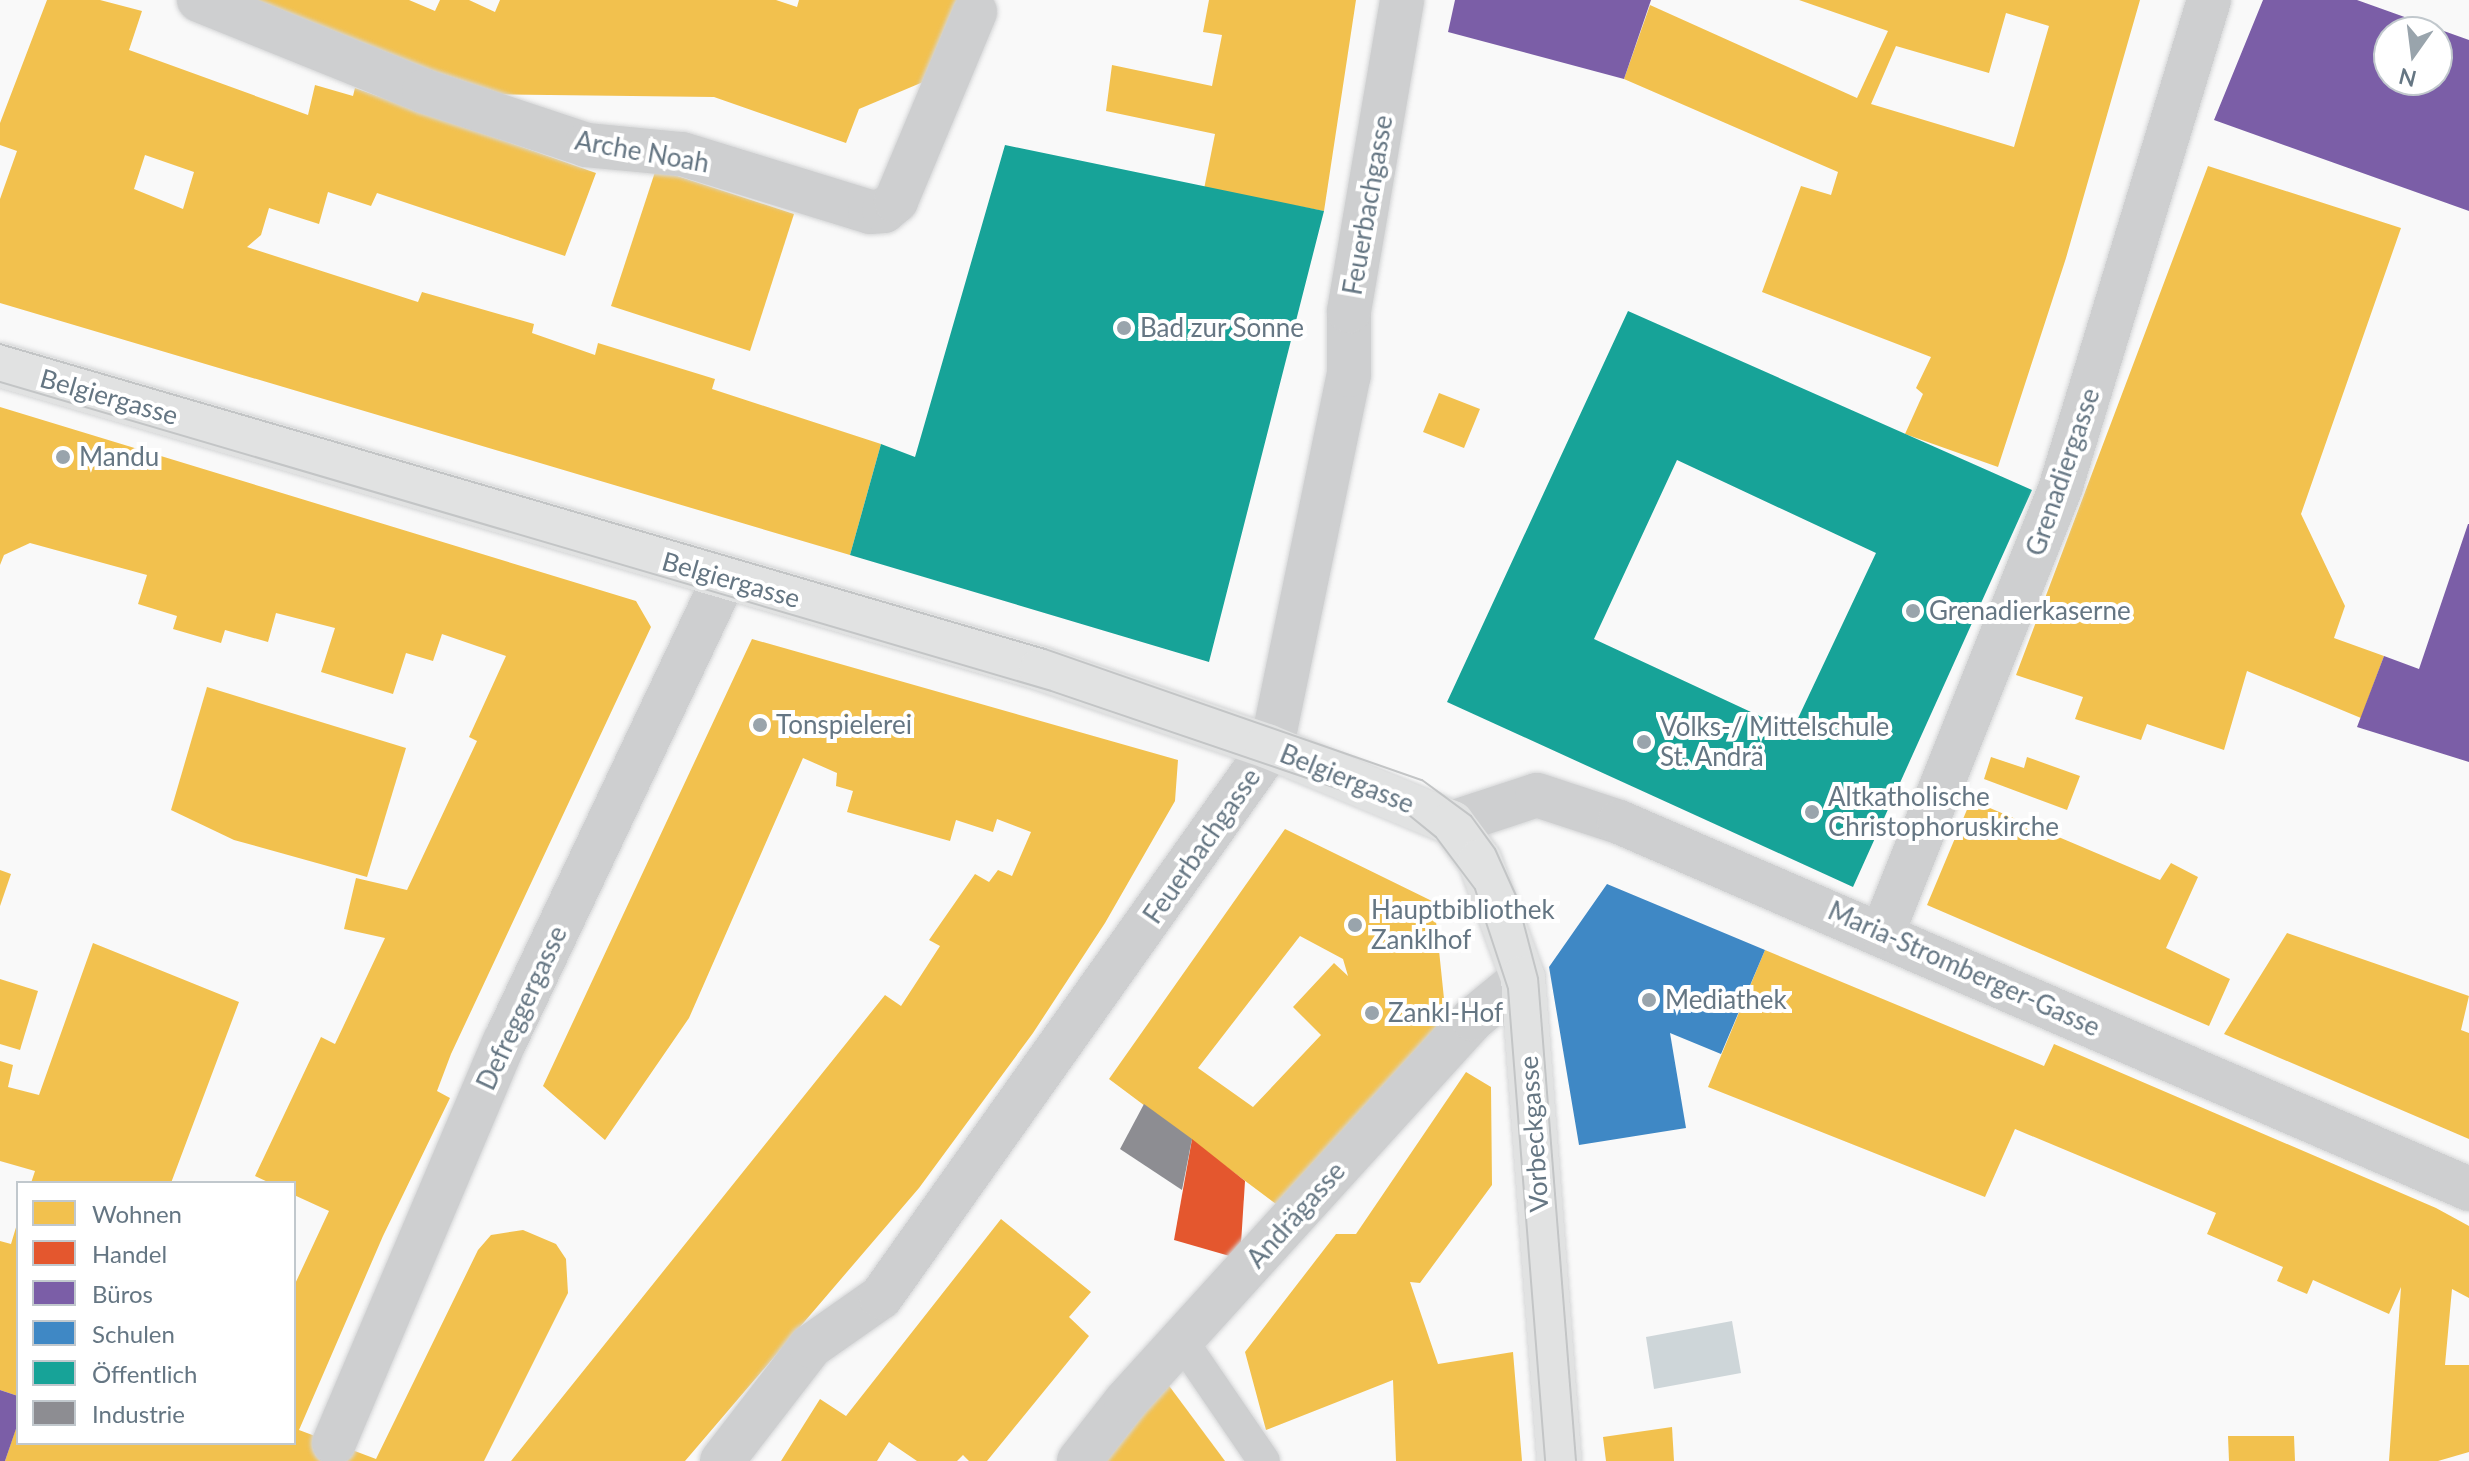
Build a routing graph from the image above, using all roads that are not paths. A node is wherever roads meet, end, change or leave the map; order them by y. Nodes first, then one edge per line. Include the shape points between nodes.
1 (199, 0) edge
2 (1402, 0) edge
3 (2209, 0) edge
4 (975, 12) dead end
5 (0, 365) edge
6 (724, 579) junction
7 (1267, 746) junction
8 (1452, 823) junction
9 (1883, 932) junction
10 (1523, 978) junction
11 (2469, 1189) edge
12 (1182, 1341) junction
13 (334, 1443) dead end
14 (722, 1461) edge
15 (1079, 1461) edge
16 (1264, 1461) edge
17 (1559, 1461) edge

1 - 4 street, Arche Noah via 424,91 586,145 682,154 870,212 884,211 896,201
2 - 7 street, Feuerbachgasse via 1349,311 1349,375 1306,594
3 - 9 street, Grenadiergasse via 2041,544
5 - 6 main road, Belgiergasse
6 - 7 main road, Belgiergasse via 1042,669
6 - 13 street, Defreggergasse via 505,1041
7 - 8 main road, Belgiergasse
7 - 14 street, Feuerbachgasse via 1219,826 881,1297 811,1346
8 - 9 street, Maria-Stromberger-Gasse via 1537,795 1619,822
8 - 10 main road, Vorbeckgasse via 1480,861
9 - 11 street, Maria-Stromberger-Gasse
10 - 12 street, Andrägasse via 1473,1019
10 - 17 main road, Vorbeckgasse
12 - 15 street, Andrägasse
12 - 16 lane

